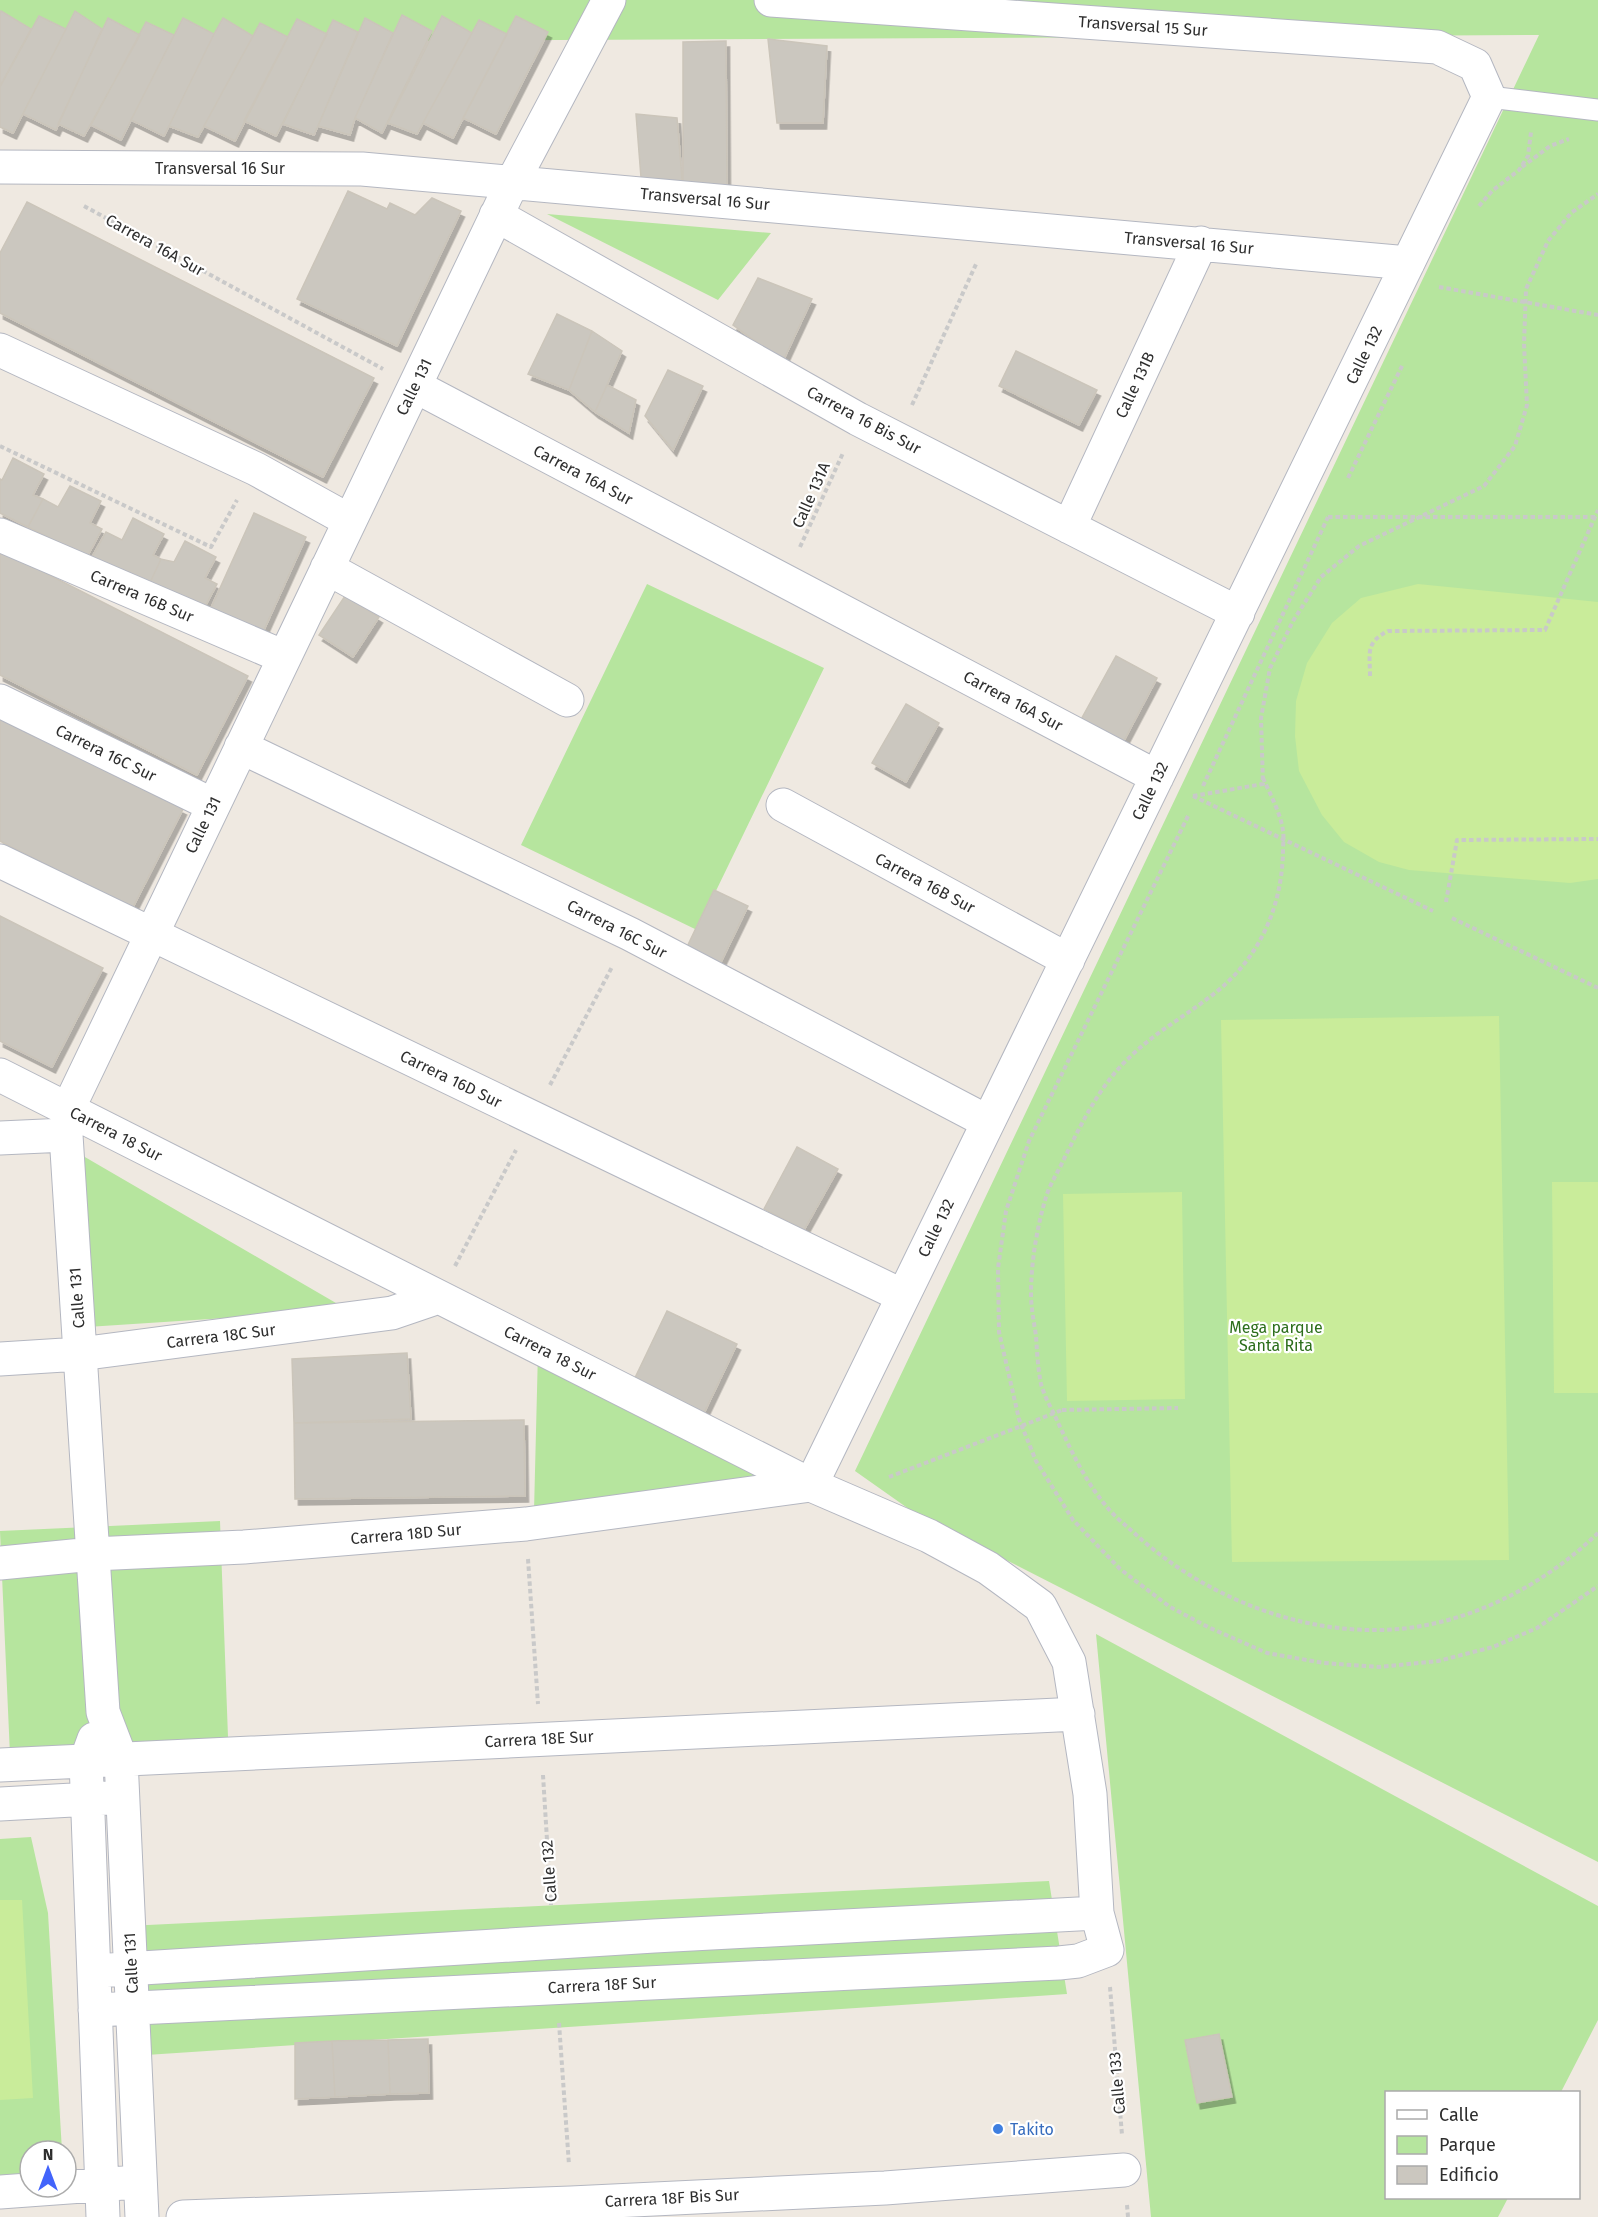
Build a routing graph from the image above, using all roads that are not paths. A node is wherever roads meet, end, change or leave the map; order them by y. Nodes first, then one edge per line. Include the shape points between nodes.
1 (609, 0) edge
2 (771, 0) edge
3 (1489, 98) junction
4 (1598, 110) edge
5 (0, 167) edge
6 (512, 183) junction
7 (496, 215) junction
8 (1201, 243) junction
9 (1408, 263) junction
10 (0, 350) edge
11 (415, 386) junction
12 (350, 521) junction
13 (1069, 527) junction
14 (0, 535) edge
15 (327, 568) junction
16 (1238, 613) junction
17 (284, 657) junction
18 (0, 700) edge
19 (567, 700) dead end
20 (241, 747) junction
21 (1157, 777) junction
22 (213, 805) junction
23 (783, 805) dead end
24 (0, 861) edge
25 (151, 934) junction
26 (1068, 960) junction
27 (0, 1075) edge
28 (67, 1122) junction
29 (988, 1122) junction
30 (0, 1138) edge
31 (903, 1296) junction
32 (439, 1297) junction
33 (80, 1354) junction
34 (0, 1359) edge
35 (824, 1491) junction
36 (93, 1554) junction
37 (0, 1563) edge
38 (103, 1712) junction
39 (1078, 1714) junction
40 (122, 1759) junction
41 (86, 1761) junction
42 (0, 1765) edge
43 (123, 1797) junction
44 (87, 1799) junction
45 (0, 1804) edge
46 (1097, 1913) junction
47 (131, 1969) junction
48 (94, 1971) junction
49 (133, 2008) junction
50 (95, 2010) junction
51 (1124, 2170) road end
52 (141, 2182) junction
53 (0, 2192) edge
54 (103, 2201) edge
55 (142, 2217) edge
56 (183, 2217) edge

1 - 6 street, Calle 131
2 - 3 street, Transversal 15 Sur via 1437,47 1475,65
3 - 4 lane
3 - 9 street, Calle 132
5 - 6 street, Transversal 16 Sur via 362,169
6 - 7 street, Calle 131
6 - 8 street, Transversal 16 Sur
7 - 11 street, Calle 131
7 - 13 street, Carrera 16 Bis Sur via 858,419
8 - 9 street, Transversal 16 Sur
8 - 13 street, Calle 131B
9 - 16 street, Calle 132
10 - 12 street via 256,469
11 - 12 street, Calle 131
11 - 21 street, Carrera 16A Sur
12 - 15 street, Calle 131
13 - 16 street, Carrera 16 Bis Sur
14 - 17 street, Carrera 16B Sur
15 - 17 street, Calle 131
15 - 19 street
16 - 21 street, Calle 132
17 - 20 street, Calle 131
18 - 22 street, Carrera 16C Sur
20 - 22 street, Calle 131
20 - 29 street, Carrera 16C Sur via 630,934
21 - 26 street, Calle 132
22 - 25 street, Calle 131
23 - 26 street, Carrera 16B Sur
24 - 25 street, Carrera 16D Sur
25 - 28 street, Calle 131
25 - 31 street, Carrera 16D Sur
26 - 29 street, Calle 132
27 - 28 street, Carrera 18 Sur
28 - 30 street
28 - 32 street, Carrera 18 Sur
28 - 33 street, Calle 131
29 - 31 street, Calle 132
31 - 35 street, Calle 132
32 - 33 street, Carrera 18C Sur via 392,1314
32 - 35 street, Carrera 18 Sur
33 - 34 street, Carrera 18C Sur
33 - 36 street, Calle 131
35 - 36 street, Carrera 18D Sur via 526,1524 244,1547
35 - 39 street, Carrera 18 Sur via 929,1536 988,1568 1040,1606 1069,1662
36 - 37 street, Carrera 18D Sur
36 - 38 street, Calle 131
38 - 40 street, Calle 131
38 - 41 street, Calle 131
39 - 40 street, Carrera 18E Sur
39 - 46 street via 1090,1794
40 - 41 street, Carrera 18E Sur
40 - 43 street, Calle 131
41 - 42 street, Carrera 18E Sur
41 - 44 street, Calle 131
43 - 44 street
43 - 47 street, Calle 131
44 - 45 street
44 - 48 street, Calle 131
46 - 47 street
46 - 49 street, Carrera 18F Sur via 1107,1950 1078,1961 1059,1963
47 - 48 street
47 - 49 street, Calle 131
48 - 50 street, Calle 131
49 - 50 street, Carrera 18F Sur
49 - 52 street, Calle 131
50 - 54 street, Calle 131
51 - 56 street, Carrera 18F Bis Sur via 885,2188
52 - 54 street
52 - 55 street, Calle 131
53 - 54 street

